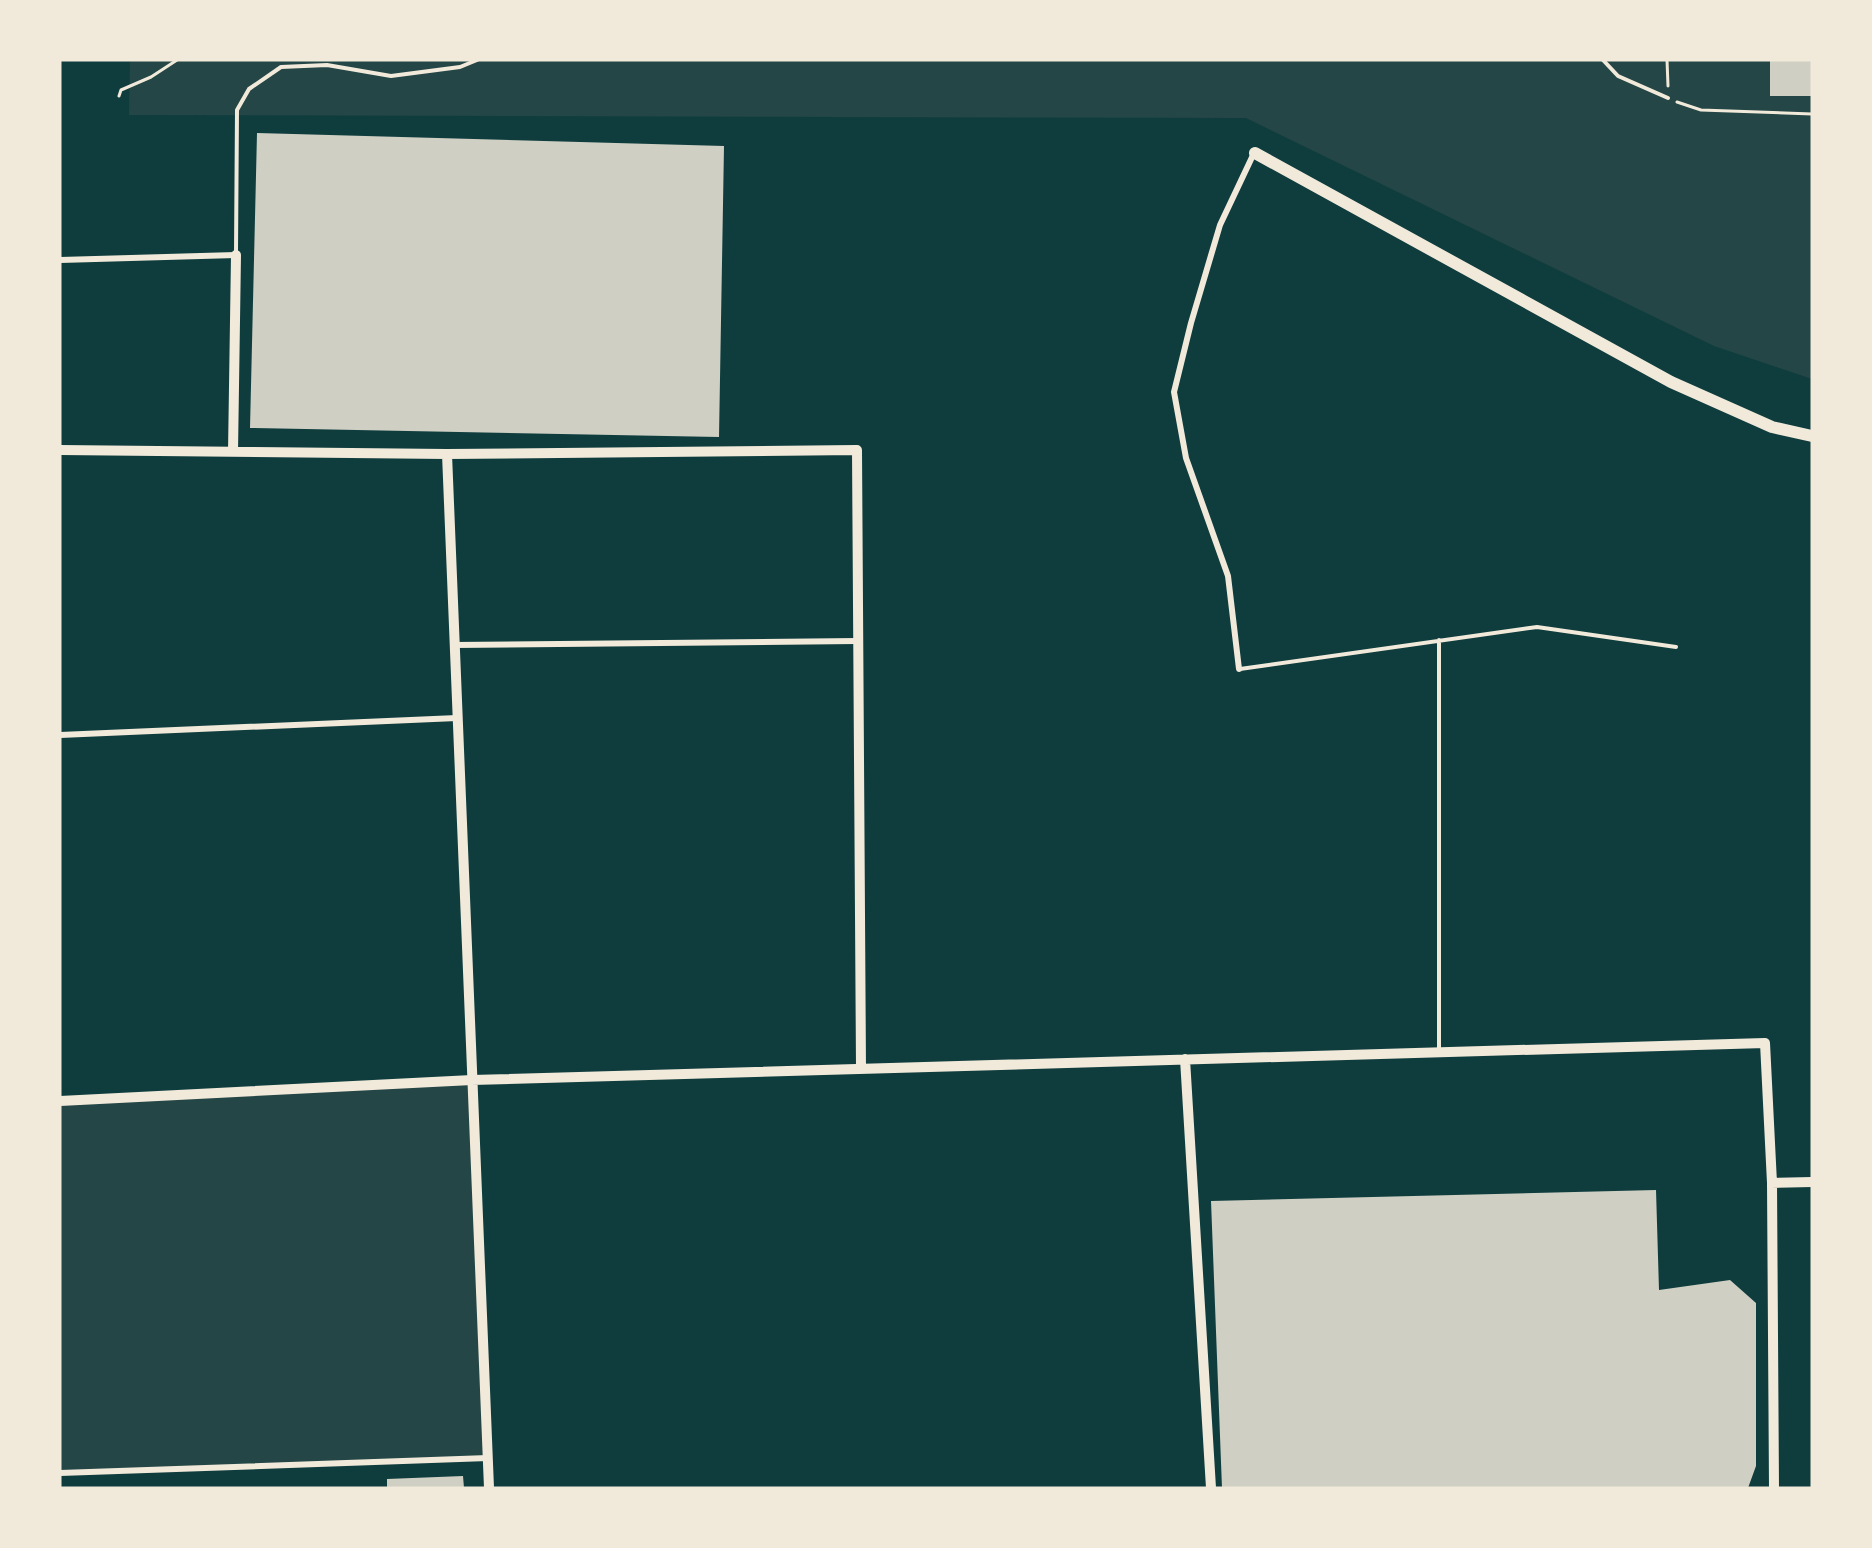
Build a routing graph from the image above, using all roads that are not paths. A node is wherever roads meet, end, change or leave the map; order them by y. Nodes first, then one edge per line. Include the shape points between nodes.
1 (477, 60) edge
2 (1603, 60) edge
3 (1668, 98) road end
4 (1255, 153) joint
5 (236, 255) junction
6 (60, 260) edge
7 (1812, 436) edge
8 (60, 450) edge
9 (233, 452) junction
10 (447, 454) junction
11 (1439, 640) junction
12 (857, 641) junction
13 (454, 645) junction
14 (1676, 647) dead end
15 (1239, 669) joint
16 (457, 718) junction
17 (60, 735) edge
18 (1439, 1052) junction
19 (1185, 1059) junction
20 (861, 1069) junction
21 (472, 1080) junction
22 (60, 1101) edge
23 (1812, 1182) edge
24 (1772, 1183) junction
25 (488, 1458) junction
26 (60, 1473) edge
27 (489, 1488) edge
28 (1211, 1488) edge
29 (1774, 1488) edge

1 - 5 lane via 460,67 391,76 327,65 281,67 249,89 237,110
2 - 3 lane via 1618,76
4 - 7 main road via 1671,382 1772,427
4 - 15 street via 1220,225 1174,392 1186,458 1228,576
5 - 6 street
5 - 9 street
8 - 9 street
9 - 10 street
10 - 12 street via 857,450
10 - 13 street
11 - 14 lane via 1538,627
11 - 15 lane
11 - 18 lane
12 - 13 street
12 - 20 street
13 - 16 street
16 - 17 street
16 - 21 street
18 - 19 street
18 - 24 street via 1765,1043
19 - 20 street
19 - 28 street
20 - 21 street
21 - 22 street
21 - 25 street
23 - 24 street
24 - 29 street
25 - 26 street
25 - 27 street

